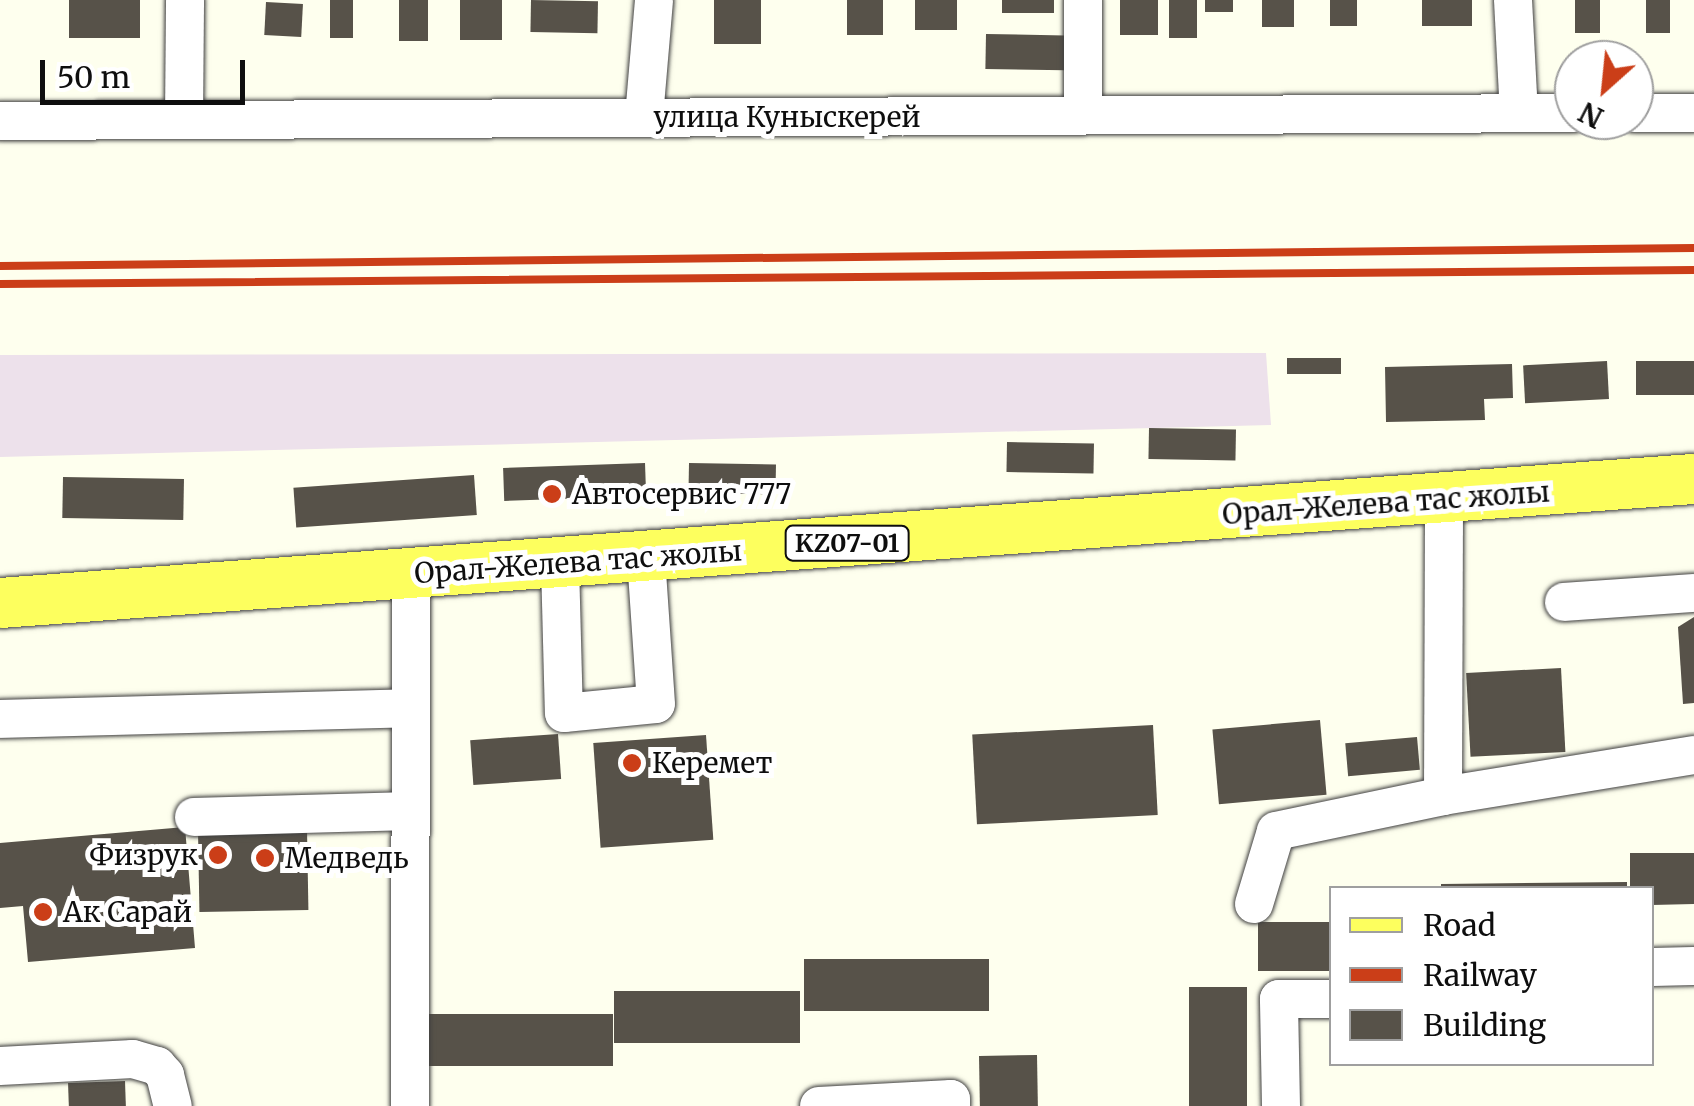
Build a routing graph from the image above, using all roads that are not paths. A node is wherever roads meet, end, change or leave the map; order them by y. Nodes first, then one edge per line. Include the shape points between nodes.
1 (185, 0) edge
2 (654, 0) edge
3 (1083, 0) edge
4 (1513, 0) edge
5 (1554, 113) edge
6 (1654, 113) edge
7 (1694, 113) edge
8 (1519, 114) junction
9 (1083, 116) junction
10 (644, 117) junction
11 (184, 119) junction
12 (0, 120) edge
13 (1694, 479) edge
14 (1444, 498) junction
15 (646, 558) junction
16 (560, 564) junction
17 (411, 574) junction
18 (1694, 593) edge
19 (1564, 602) dead end
20 (0, 603) edge
21 (409, 708) junction
22 (0, 719) edge
23 (1694, 756) edge
24 (1443, 796) junction
25 (410, 811) junction
26 (194, 817) dead end
27 (1254, 904) dead end
28 (1654, 966) edge
29 (1694, 966) edge
30 (1329, 999) edge
31 (0, 1066) edge
32 (172, 1106) edge
33 (410, 1106) edge
34 (819, 1106) edge
35 (951, 1106) edge
36 (1281, 1106) edge

1 - 11 street
2 - 10 street
3 - 9 street
4 - 8 street
5 - 8 street, улица Куныскерей
6 - 7 street
8 - 9 street, улица Куныскерей
9 - 10 street, улица Куныскерей
10 - 11 street, улица Куныскерей
11 - 12 street, улица Куныскерей
13 - 14 main road, Орал-Желева тас жолы / KZ07-01
14 - 15 main road, Орал-Желева тас жолы / KZ07-01
14 - 24 street
15 - 16 main road, Орал-Желева тас жолы / KZ07-01
15 - 16 street via 656,704 564,713
16 - 17 main road, Орал-Желева тас жолы / KZ07-01
17 - 20 main road, Орал-Желева тас жолы / KZ07-01
17 - 21 street
18 - 19 street
21 - 22 street
21 - 25 street
23 - 24 street
24 - 27 street via 1276,831
25 - 26 street
25 - 33 street
28 - 29 street
30 - 36 street via 1279,999
31 - 32 street via 133,1059 158,1066
34 - 35 street via 950,1098

